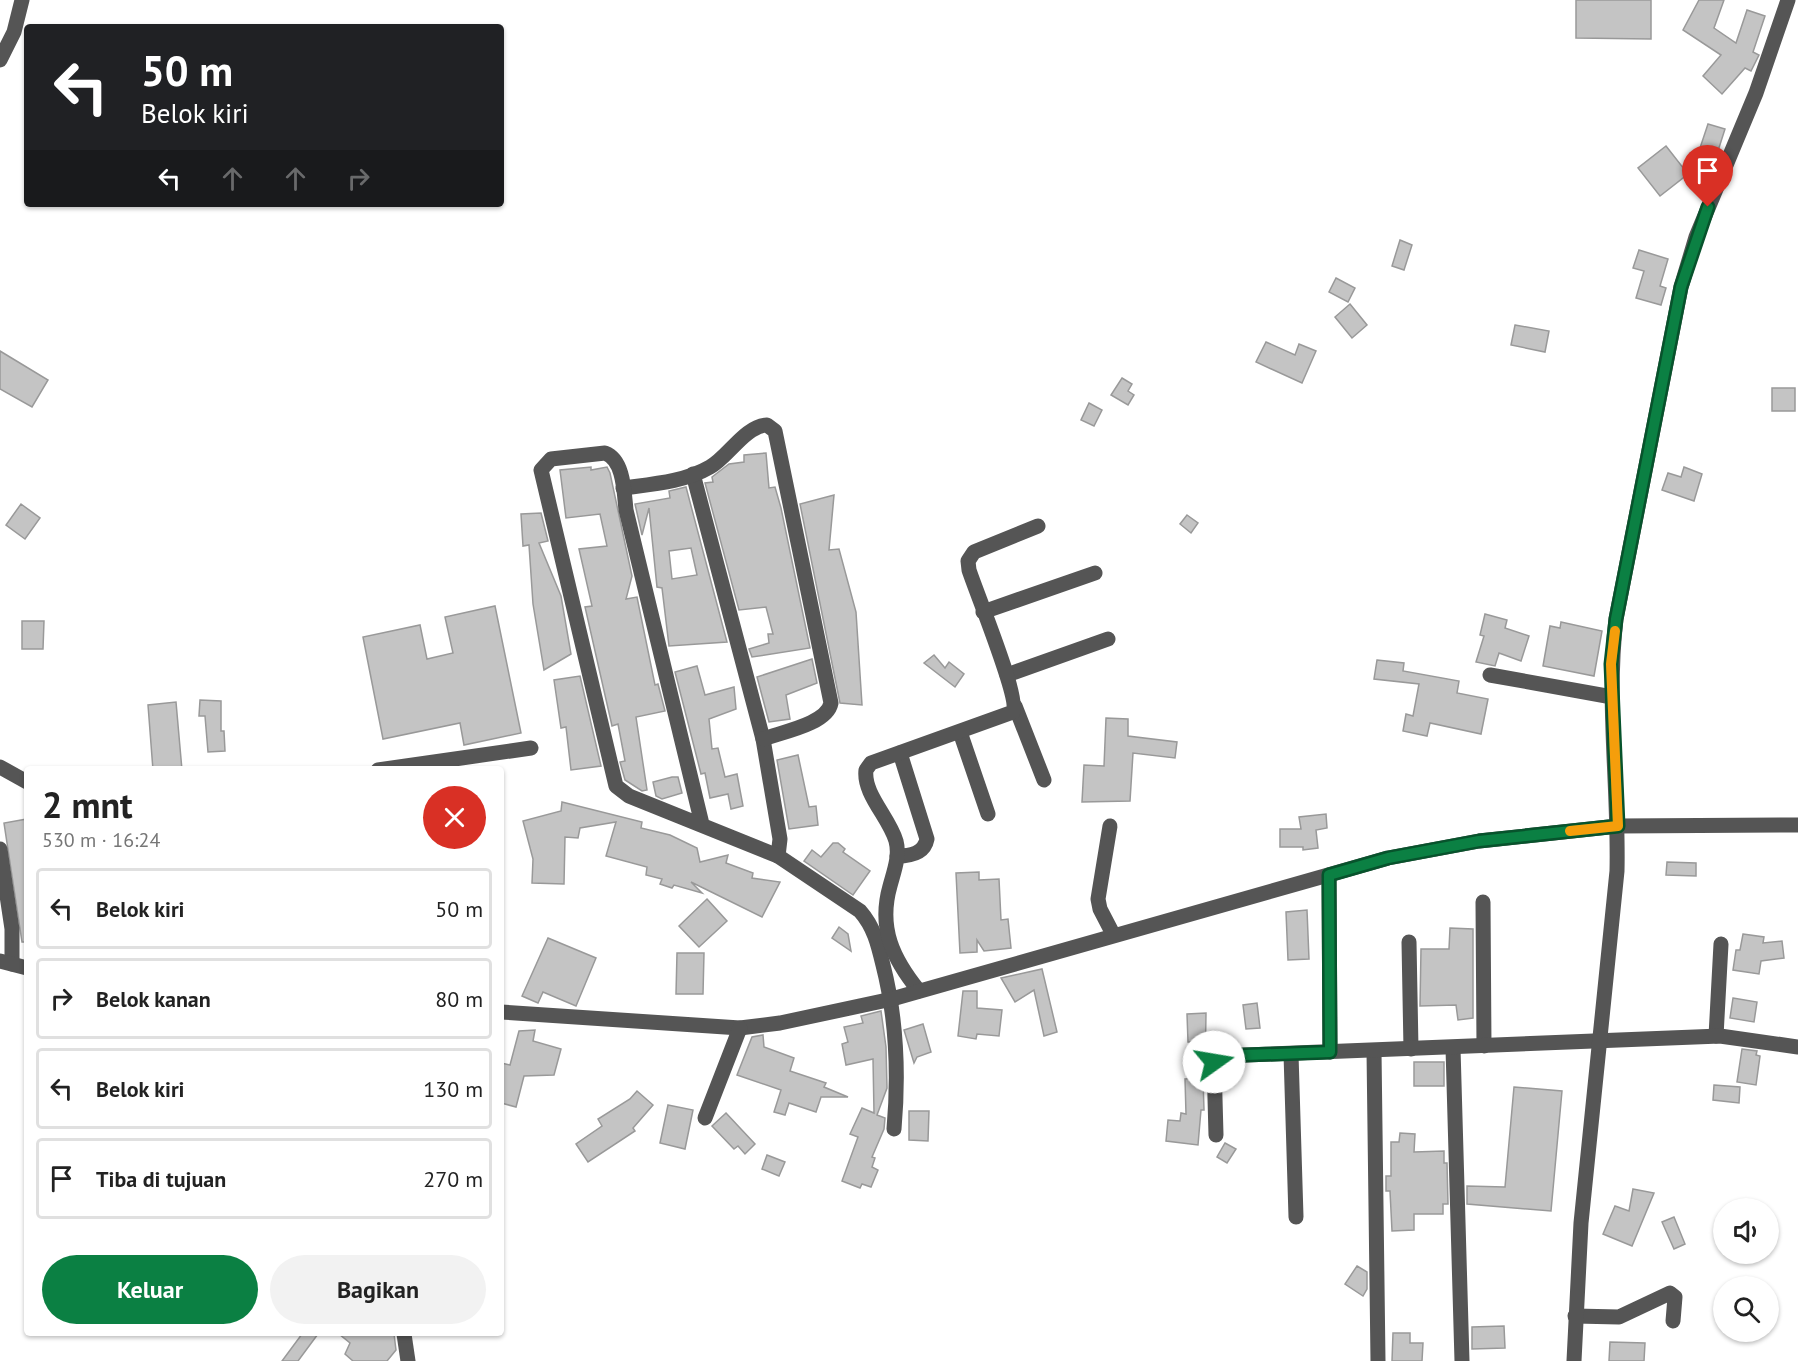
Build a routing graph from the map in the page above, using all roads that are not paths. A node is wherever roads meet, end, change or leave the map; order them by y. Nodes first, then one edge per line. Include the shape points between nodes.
1 (22, 0) edge
2 (1788, 0) edge
3 (0, 60) edge
4 (693, 474) junction
5 (623, 488) junction
6 (1038, 526) dead end
7 (1095, 573) dead end
8 (983, 612) junction
9 (1108, 639) dead end
10 (1007, 675) junction
11 (1490, 675) dead end
12 (1612, 697) junction
13 (1015, 706) junction
14 (960, 732) junction
15 (763, 739) junction
16 (531, 748) dead end
17 (900, 753) junction
18 (0, 766) edge
19 (406, 766) edge
20 (24, 780) edge
21 (1044, 780) dead end
22 (988, 814) dead end
23 (702, 824) junction
24 (1798, 825) edge
25 (1110, 826) dead end
26 (1618, 826) junction
27 (0, 849) edge
28 (778, 856) junction
29 (897, 856) junction
30 (1329, 875) junction
31 (1483, 902) dead end
32 (1113, 934) junction
33 (1409, 942) dead end
34 (1721, 944) dead end
35 (13, 964) edge
36 (919, 991) junction
37 (892, 999) junction
38 (504, 1012) edge
39 (740, 1028) junction
40 (1716, 1036) junction
41 (1598, 1042) junction
42 (1484, 1046) junction
43 (1798, 1047) edge
44 (1411, 1048) junction
45 (1453, 1048) junction
46 (1374, 1051) junction
47 (1330, 1052) junction
48 (1291, 1054) junction
49 (705, 1118) dead end
50 (894, 1129) dead end
51 (1216, 1135) dead end
52 (1296, 1217) dead end
53 (1575, 1316) junction
54 (1673, 1321) dead end
55 (404, 1336) edge
56 (408, 1361) edge
57 (1378, 1361) edge
58 (1462, 1361) edge
59 (1574, 1361) edge

1 - 3 street via 14,32
2 - 12 street via 1756,93 1696,237 1681,287 1616,619
4 - 5 street via 670,482
4 - 15 street
4 - 15 street via 711,467 756,427 770,426 777,434 831,703 820,718
5 - 23 street
5 - 23 street via 618,465 605,453 551,459 541,470 616,786 629,796
6 - 8 street via 970,557 969,570
7 - 8 street
8 - 10 street
9 - 10 street
10 - 13 street
11 - 12 street
12 - 26 street
13 - 14 street via 1011,714
13 - 21 street
14 - 17 street
14 - 22 street
15 - 28 street via 780,839
16 - 19 street
17 - 29 street via 927,839 917,853
17 - 29 street via 871,763 865,776 895,837
18 - 20 street
23 - 28 street
24 - 26 street
25 - 32 street via 1098,898
26 - 30 street via 1479,841 1388,858
26 - 41 street via 1617,871
27 - 35 street
28 - 37 street via 868,920
29 - 36 street via 885,924 897,962
30 - 32 street
30 - 47 street
31 - 42 street
32 - 36 street
33 - 44 street
34 - 40 street
36 - 37 street
37 - 39 street via 805,1019
37 - 50 street via 897,1035
38 - 39 street
39 - 49 street
40 - 41 street
40 - 43 street
41 - 42 street
41 - 53 street
42 - 45 street
44 - 45 street
44 - 46 street
45 - 58 street
46 - 47 street
46 - 57 street
47 - 48 street
48 - 51 street via 1217,1058
48 - 52 street
53 - 54 street via 1619,1317 1670,1293 1675,1297
53 - 59 street
55 - 56 street

